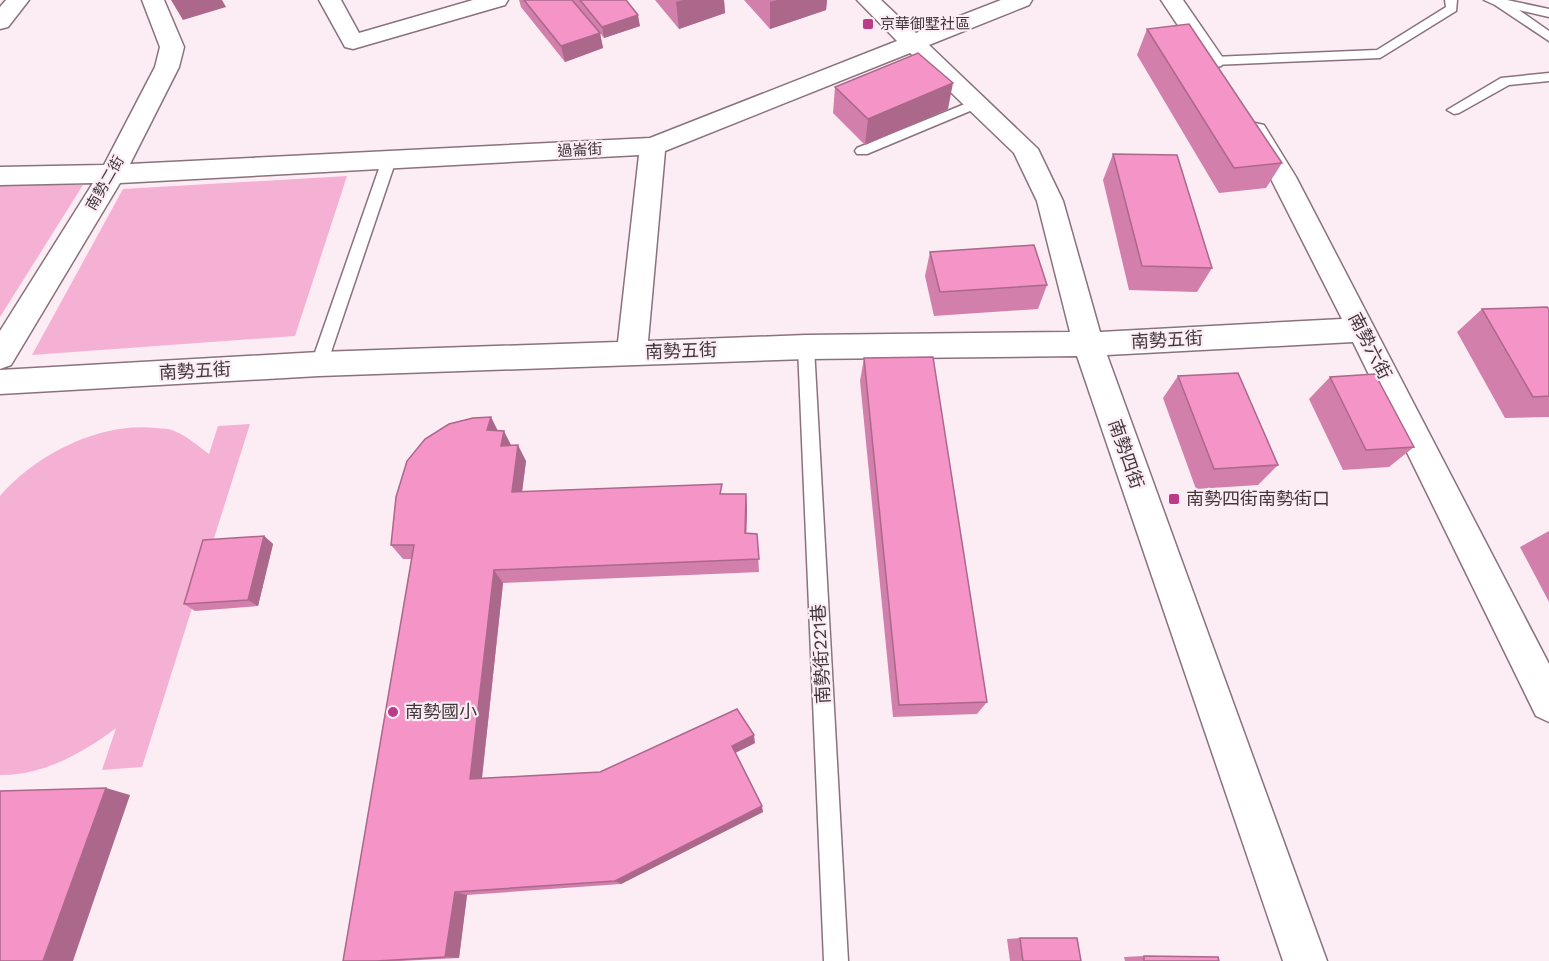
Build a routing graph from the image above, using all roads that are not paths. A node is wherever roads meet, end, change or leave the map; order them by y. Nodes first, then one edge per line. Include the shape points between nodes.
1 (18, 0) edge
2 (153, 0) edge
3 (330, 0) edge
4 (497, 0) edge
5 (868, 0) edge
6 (1021, 0) edge
7 (1172, 0) edge
8 (1451, 0) edge
9 (1497, 1) edge
10 (1549, 13) edge
11 (0, 22) edge
12 (1549, 37) edge
13 (912, 41) junction
14 (1213, 61) junction
15 (1549, 77) edge
16 (977, 103) junction
17 (1454, 110) dead end
18 (652, 146) junction
19 (862, 151) edge
20 (389, 160) junction
21 (112, 174) junction
22 (0, 176) edge
23 (1362, 330) junction
24 (1088, 344) junction
25 (806, 347) junction
26 (632, 352) junction
27 (0, 357) edge
28 (319, 364) junction
29 (0, 382) edge
30 (1549, 703) edge
31 (836, 961) edge
32 (1305, 961) edge

1 - 11 street
2 - 21 street, 南勢二街 via 172,47 167,67
3 - 4 street via 353,42
5 - 13 street, 南勢四街
6 - 13 street, 過崙街
7 - 14 street, 南勢六街
8 - 14 lane via 1452,8 1380,54
9 - 10 lane
9 - 12 lane
13 - 16 street, 南勢四街
13 - 18 street, 過崙街
14 - 23 street, 南勢六街 via 1283,177
15 - 17 lane via 1506,81
16 - 19 lane
16 - 24 street, 南勢四街 via 1025,149 1050,201
18 - 20 street, 過崙街
18 - 26 street
20 - 21 street, 過崙街
20 - 28 lane
21 - 22 street, 過崙街
21 - 27 street, 南勢二街
23 - 24 street, 南勢五街
23 - 30 street, 南勢六街
24 - 25 street, 南勢五街
24 - 32 street, 南勢四街
25 - 26 street, 南勢五街
25 - 31 lane, 南勢街221巷
26 - 28 street, 南勢五街
28 - 29 street, 南勢五街

